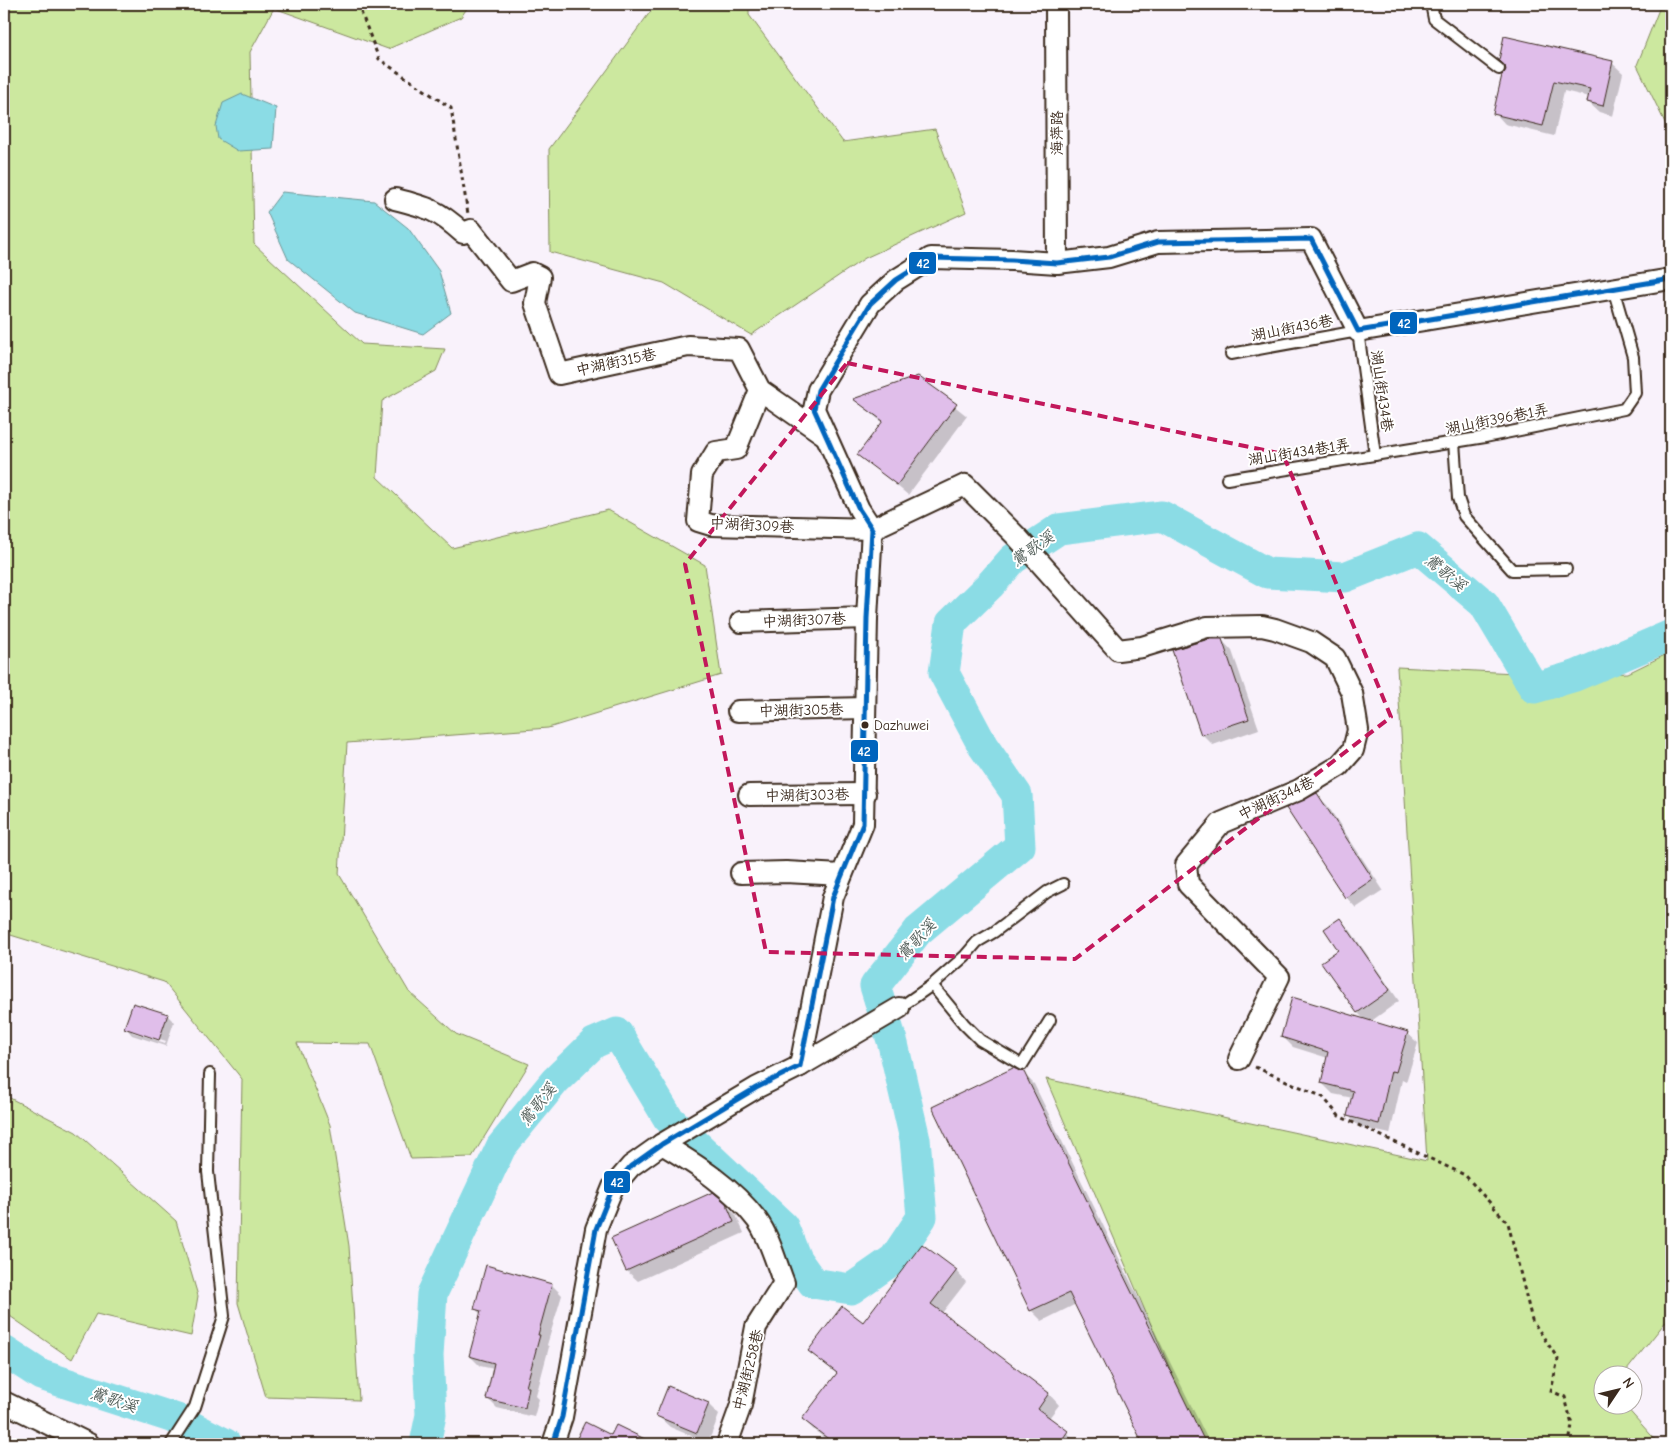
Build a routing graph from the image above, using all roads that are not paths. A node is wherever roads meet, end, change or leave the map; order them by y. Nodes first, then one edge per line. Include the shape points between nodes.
1 (1056, 4) edge
2 (1432, 4) edge
3 (1499, 69) dead end
4 (395, 199) dead end
5 (1057, 263) junction
6 (1671, 279) edge
7 (1613, 288) junction
8 (1358, 331) junction
9 (1231, 354) dead end
10 (760, 390) junction
11 (826, 436) junction
12 (1454, 442) junction
13 (1375, 455) junction
14 (1228, 479) dead end
15 (872, 529) junction
16 (1566, 569) dead end
17 (867, 618) junction
18 (741, 622) dead end
19 (865, 708) junction
20 (738, 711) dead end
21 (865, 794) junction
22 (749, 795) dead end
23 (741, 873) dead end
24 (842, 875) junction
25 (1064, 884) dead end
26 (932, 984) junction
27 (900, 1008) joint
28 (1050, 1020) dead end
29 (1239, 1059) road end
30 (800, 1066) junction
31 (210, 1074) dead end
32 (667, 1141) junction
33 (4, 1402) edge
34 (88, 1444) edge
35 (171, 1444) edge
36 (553, 1444) edge
37 (727, 1444) edge

1 - 5 street, 海萍路
2 - 3 lane via 1434,19
4 - 10 street, 中湖街315巷 via 426,206 463,233 471,230 511,281 532,273 540,277 535,303 559,374 688,346 739,349
5 - 8 street via 1109,257 1158,242 1311,239
5 - 11 street via 931,258 896,280 870,304 818,390 814,408
6 - 7 street
7 - 8 street
7 - 12 lane, 湖山街396巷1弄 via 1632,357 1635,393 1624,409
8 - 9 lane, 湖山街436巷
8 - 13 lane, 湖山街434巷
10 - 11 street, 中湖街315巷
10 - 15 street, 中湖街309巷 via 736,449 716,452 702,475 698,521 711,525
11 - 15 street via 859,509
12 - 13 lane, 湖山街396巷1弄
12 - 16 lane via 1458,498 1464,516 1512,570
13 - 14 lane, 湖山街434巷1弄
15 - 17 street
15 - 29 street, 中湖街344巷 via 965,485 1017,537 1118,650 1142,647 1207,627 1262,626 1311,642 1335,658 1352,693 1358,730 1353,750 1339,766 1299,790 1221,823 1186,865 1188,884 1280,977
17 - 18 street, 中湖街307巷
17 - 19 street
19 - 20 street, 中湖街305巷
19 - 21 street
21 - 22 street, 中湖街303巷
21 - 24 street via 863,824
23 - 24 street
24 - 30 street via 833,897
25 - 26 lane via 1047,892 977,942
26 - 27 lane
26 - 28 lane via 980,1040 1022,1065
27 - 30 street
30 - 32 street
31 - 35 lane via 208,1172 224,1316 195,1407
32 - 36 street via 631,1166 613,1187 596,1229 562,1417
32 - 37 street, 中湖街258巷 via 731,1190 758,1221 784,1283 756,1327 741,1405
33 - 34 street

